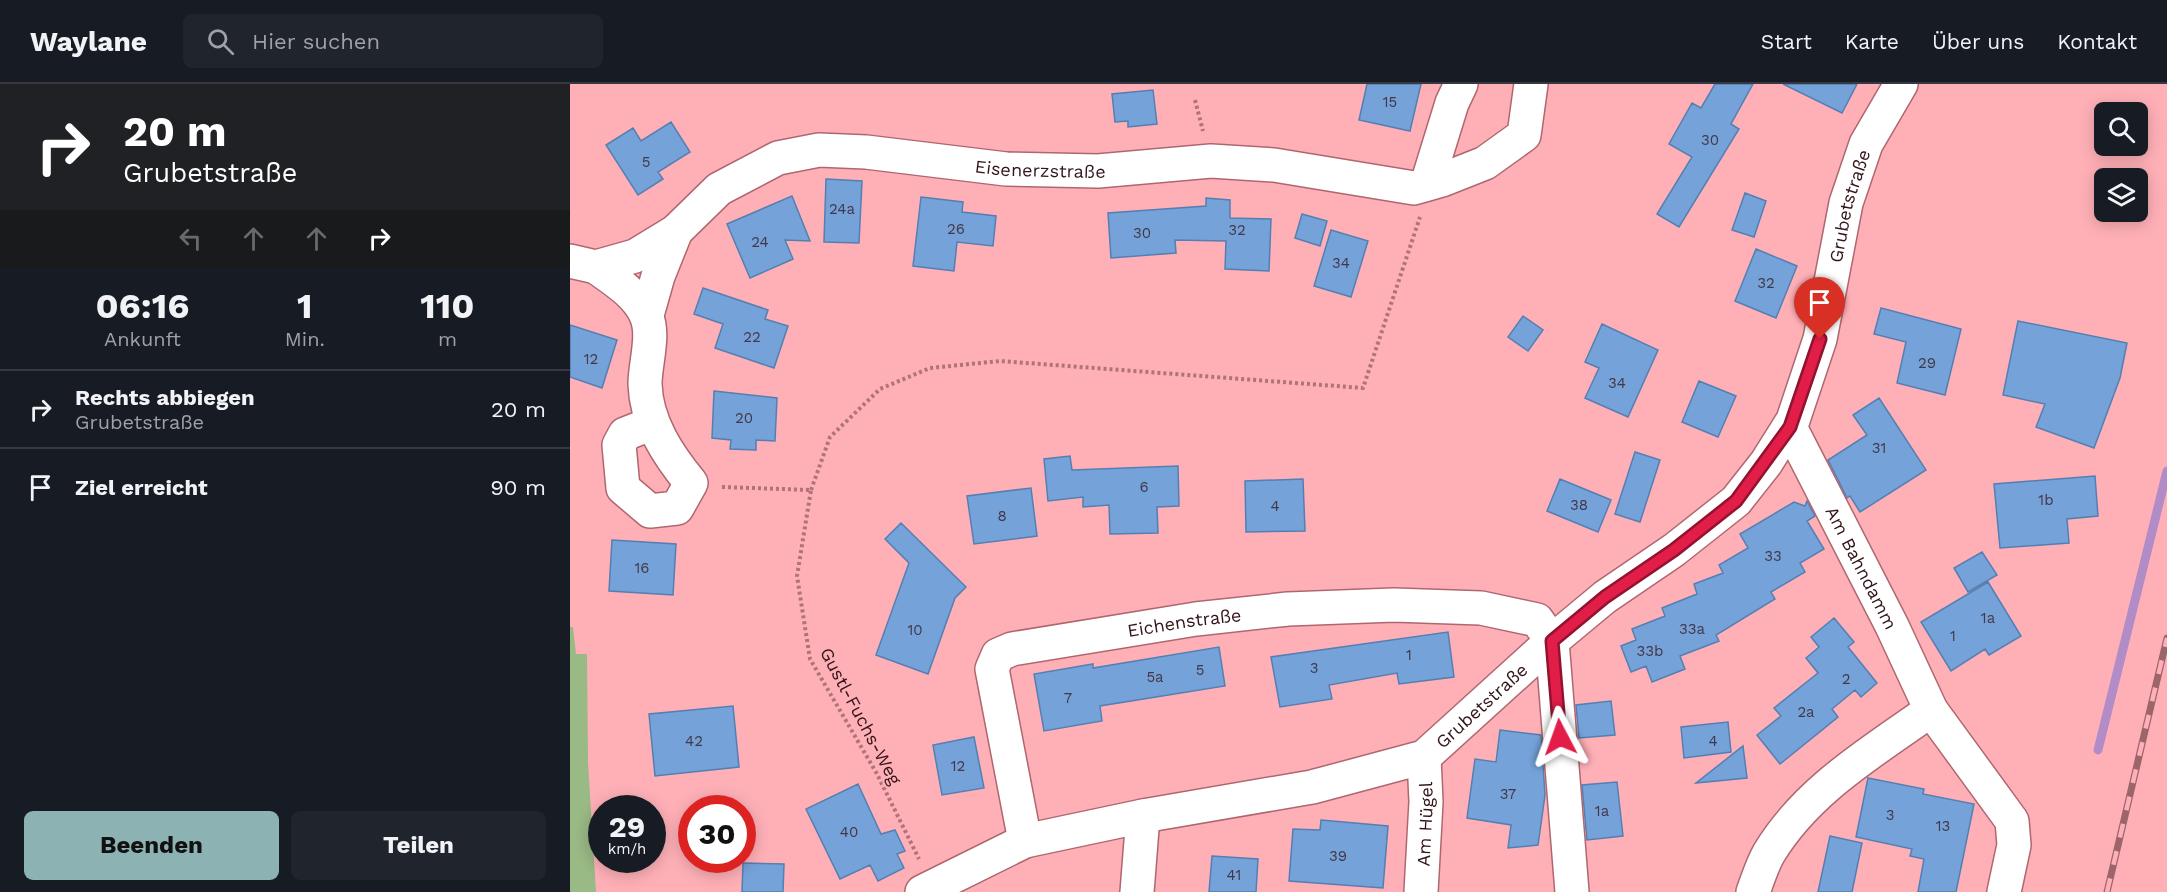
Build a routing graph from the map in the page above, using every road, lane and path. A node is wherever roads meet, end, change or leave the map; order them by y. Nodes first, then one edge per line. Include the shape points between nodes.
1 (1461, 84) edge
2 (1531, 84) edge
3 (1901, 84) edge
4 (1420, 186) junction
5 (676, 231) junction
6 (583, 264) edge
7 (647, 315) junction
8 (653, 423) junction
9 (1790, 427) junction
10 (691, 483) junction
11 (811, 490) junction
12 (1552, 641) junction
13 (1931, 710) junction
14 (1424, 757) junction
15 (1143, 816) junction
16 (1024, 841) junction
17 (927, 889) edge
18 (1137, 892) edge
19 (1421, 892) edge
20 (1572, 892) edge
21 (1753, 892) edge
22 (2004, 892) edge

1 - 4 street
2 - 4 street, Eisenerzstraße via 1524,135 1485,163
3 - 9 street, Grubetstraße via 1866,144 1846,203 1820,339
4 - 5 street, Eisenerzstraße via 1274,165 1211,161 1098,171 1006,169 819,150 778,158 727,184
4 - 11 path, Gustl-Fuchs-Weg via 1422,211 1363,388 1000,361 930,368 880,389 830,437
5 - 6 street, Eisenerzstraße via 635,256
5 - 7 street, Eisenerzstraße
6 - 7 street, Eisenerzstraße via 624,288
7 - 8 street, Eisenerzstraße via 645,385
8 - 10 street, Eisenerzstraße via 671,459
8 - 10 street via 625,434 620,445 623,488 650,511 677,508
9 - 12 street, Grubetstraße via 1736,501
9 - 13 street, Am Bahndamm
10 - 11 path
11 - 17 path, Gustl-Fuchs-Weg via 797,576 810,659 877,774
12 - 14 street, Grubetstraße
12 - 16 street, Eichenstraße via 1537,620 1481,608 1394,605 1288,609 1196,619 1005,652 998,655 992,669
12 - 20 street
13 - 21 street via 1832,780 1797,816 1769,854
13 - 22 street, Am Bahndamm via 2012,821 2014,845
14 - 15 street, Grubetstraße via 1312,787
14 - 19 street, Am Hügel
15 - 16 street, Grubetstraße
15 - 18 street
16 - 17 street, Grubetstraße

